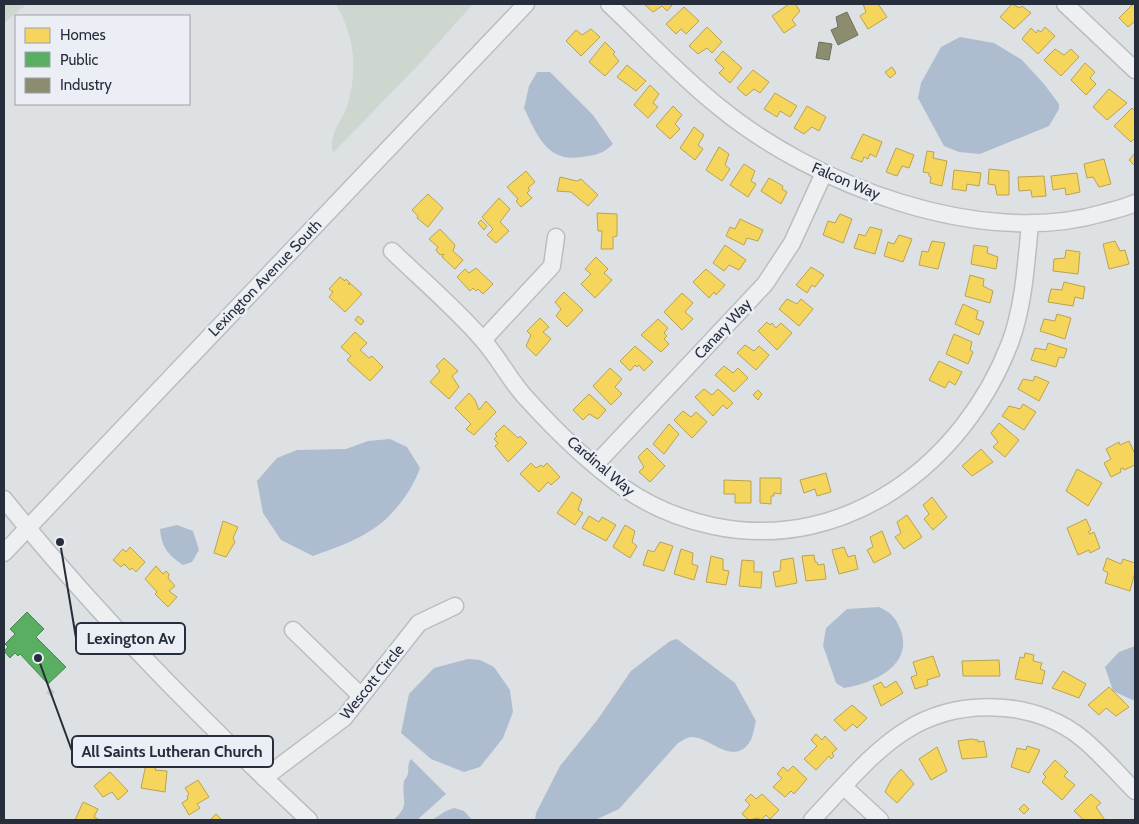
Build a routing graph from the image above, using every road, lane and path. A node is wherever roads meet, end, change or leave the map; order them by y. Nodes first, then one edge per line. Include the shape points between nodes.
1 (526, 4) edge
2 (609, 4) edge
3 (1065, 4) edge
4 (1135, 70) edge
5 (824, 174) junction
6 (1135, 203) edge
7 (1030, 224) junction
8 (556, 236) dead end
9 (392, 251) dead end
10 (483, 340) junction
11 (595, 465) junction
12 (4, 499) edge
13 (28, 528) junction
14 (4, 553) edge
15 (455, 606) dead end
16 (292, 630) dead end
17 (361, 696) junction
18 (264, 778) junction
19 (844, 787) junction
20 (1135, 791) edge
21 (309, 820) edge
22 (812, 820) edge
23 (880, 820) edge

1 - 13 street, Lexington Avenue South
2 - 5 street, Falcon Way via 719,107 770,143
3 - 4 street
5 - 7 street, Falcon Way via 874,194 925,209 977,219
5 - 11 street, Canary Way via 792,243 765,284
6 - 7 street, Falcon Way via 1082,219
7 - 11 street, Cardinal Way via 1021,307 1010,343 992,382 969,418 936,456 908,481 876,502 842,518 805,527 767,532 730,529 692,521 656,508
8 - 10 street via 552,266
9 - 10 street, Cardinal Way
10 - 11 street, Cardinal Way via 526,399
12 - 13 street
13 - 14 street, Lexington Avenue South
13 - 18 street via 132,647
15 - 17 street, Wescott Circle via 419,623
16 - 17 street
17 - 18 street, Wescott Circle via 344,718
18 - 21 street
19 - 20 street via 884,746 909,727 942,712 979,706 1019,709 1054,721 1083,739
19 - 22 street
19 - 23 street

